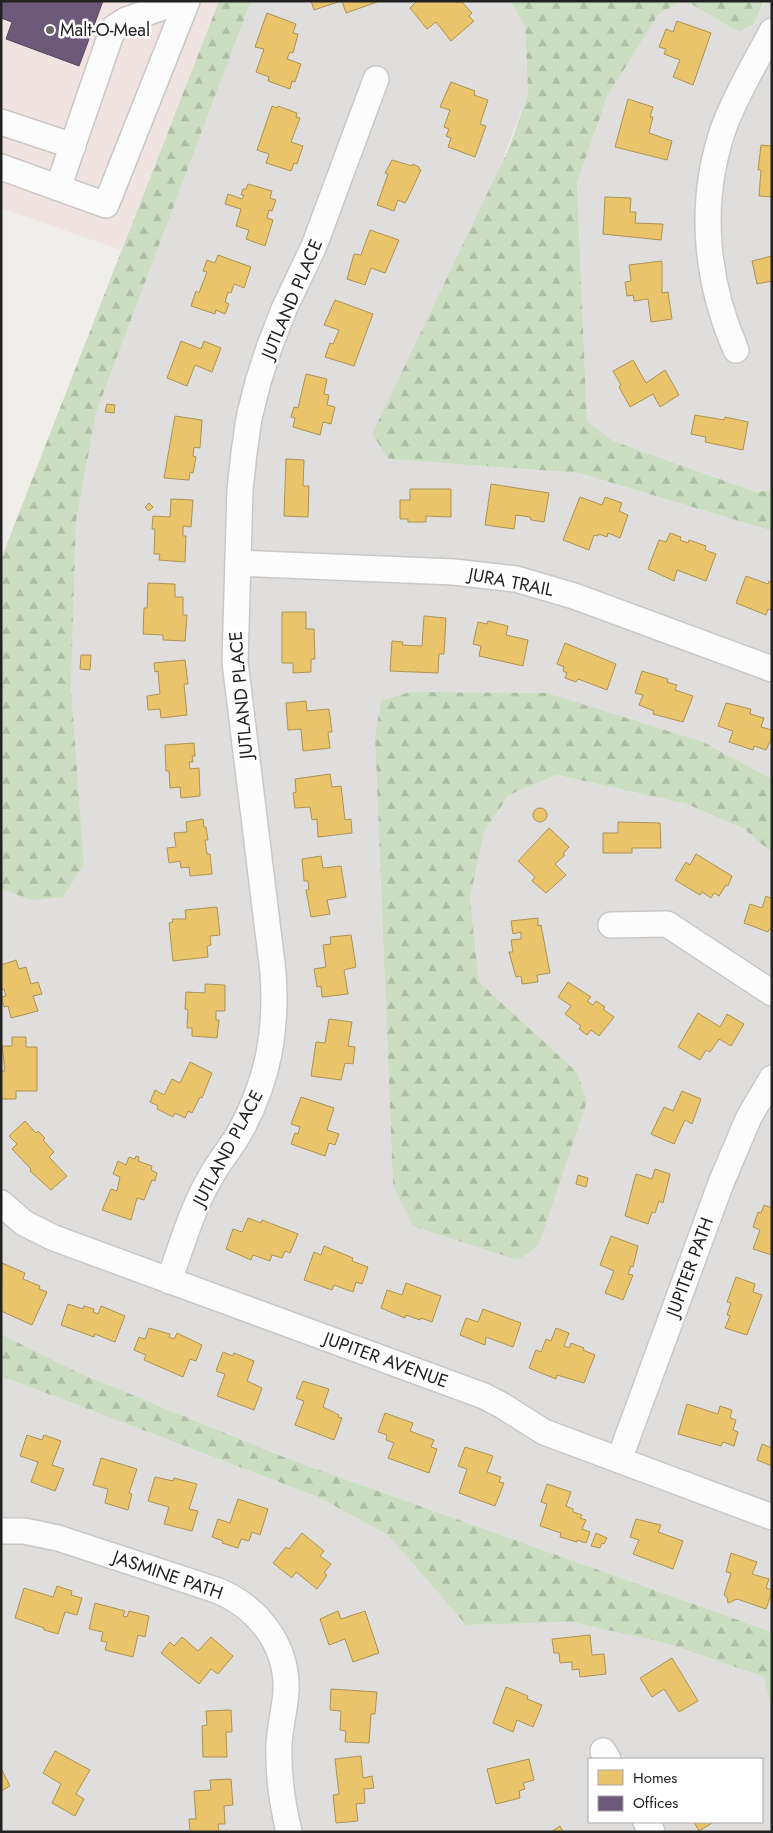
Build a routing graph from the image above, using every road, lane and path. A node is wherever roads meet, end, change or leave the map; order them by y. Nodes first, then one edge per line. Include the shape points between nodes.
1 (180, 1) edge
2 (187, 1) edge
3 (772, 31) edge
4 (376, 79) dead end
5 (1, 122) edge
6 (73, 146) junction
7 (1, 167) edge
8 (58, 188) junction
9 (736, 350) dead end
10 (238, 563) junction
11 (772, 669) edge
12 (611, 925) dead end
13 (772, 993) edge
14 (772, 1078) edge
15 (1, 1203) edge
16 (169, 1280) junction
17 (619, 1460) junction
18 (772, 1516) edge
19 (1, 1531) edge
20 (289, 1832) edge

1 - 6 street via 126,20 116,27
2 - 8 street via 106,206
3 - 9 street via 725,126 709,188 708,253 714,287
4 - 10 street, JUTLAND PLACE via 314,246 276,328 258,382 244,453
5 - 6 street
6 - 8 street
7 - 8 street
10 - 11 street, JURA TRAIL via 454,572 516,579 574,596
10 - 16 street, JUTLAND PLACE via 235,662 273,972 274,1018 268,1063 261,1086 241,1130 199,1201
12 - 13 street via 667,924
14 - 17 street, JUPITER PATH via 749,1117 731,1159
15 - 16 street, JUPITER AVENUE via 41,1233
16 - 17 street, JUPITER AVENUE via 484,1396 544,1432
17 - 18 street, JUPITER AVENUE
19 - 20 street, JASMINE PATH via 24,1531 58,1538 216,1590 234,1598 260,1620 279,1652 284,1670 286,1689 279,1743 280,1779

